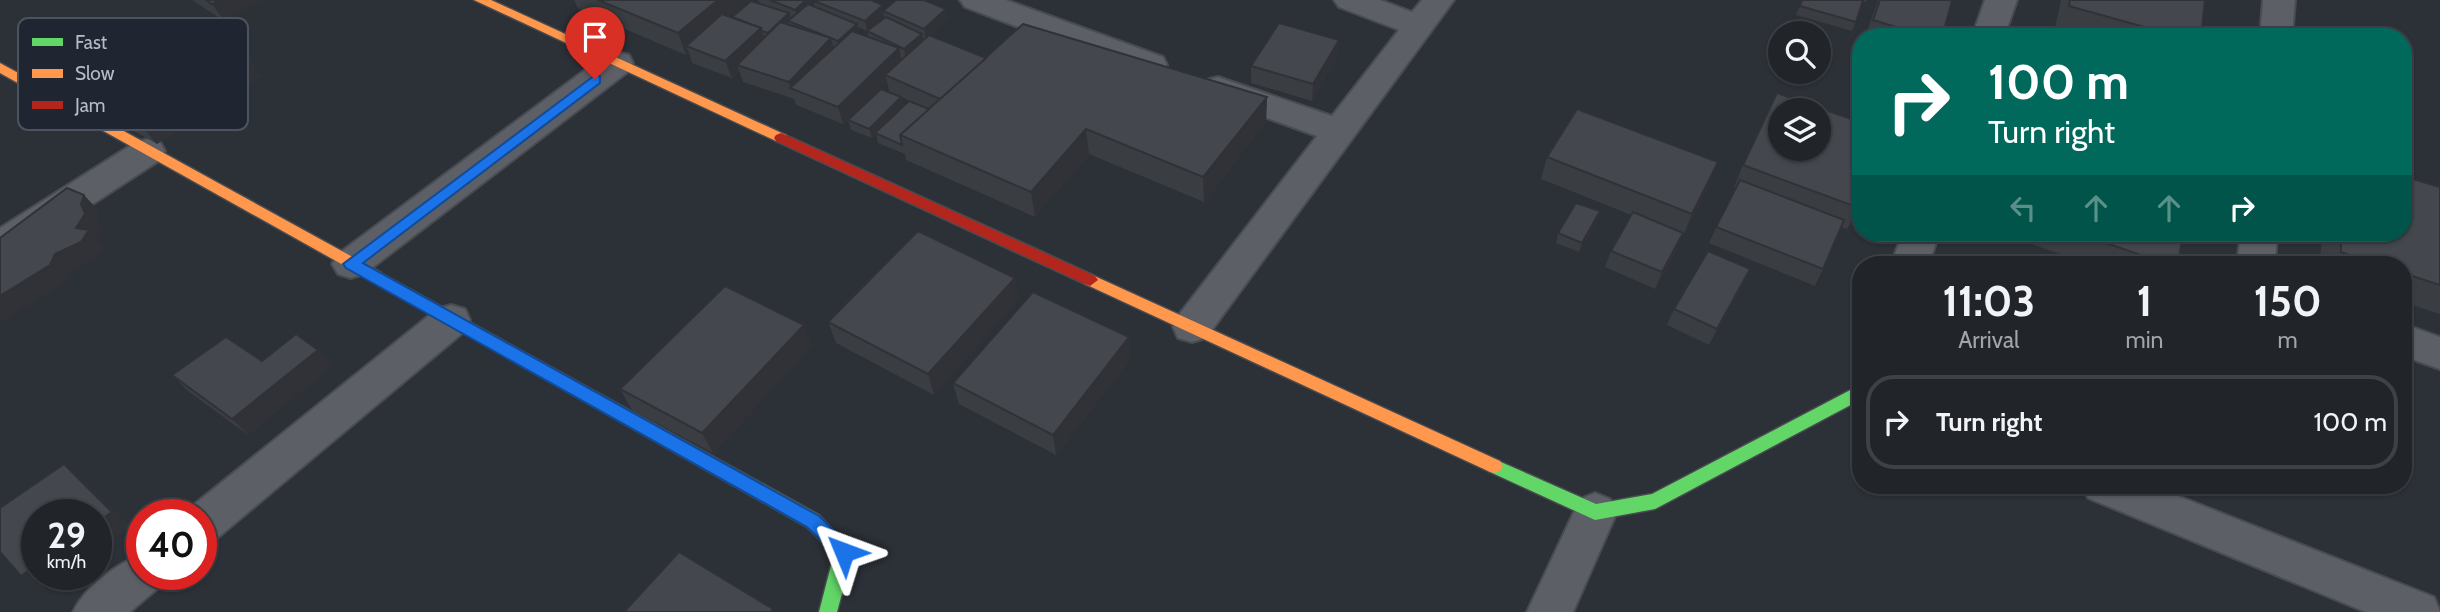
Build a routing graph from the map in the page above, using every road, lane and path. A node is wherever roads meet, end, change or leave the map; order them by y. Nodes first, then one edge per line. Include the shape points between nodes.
1 (480, 0) edge
2 (976, 0) edge
3 (1350, 0) edge
4 (2001, 0) edge
5 (2279, 0) edge
6 (1429, 13) edge
7 (1991, 28) edge
8 (2277, 28) edge
9 (617, 63) junction
10 (0, 67) edge
11 (18, 77) edge
12 (111, 130) edge
13 (1340, 131) junction
14 (148, 151) junction
15 (0, 246) edge
16 (351, 264) junction
17 (451, 320) junction
18 (1192, 327) junction
19 (2412, 343) edge
20 (2440, 353) edge
21 (1852, 396) edge
22 (2125, 494) edge
23 (217, 512) edge
24 (1595, 512) junction
25 (126, 587) edge
26 (96, 612) edge
27 (828, 612) edge
28 (1550, 612) edge
29 (2418, 612) edge

1 - 9 street
2 - 13 street
3 - 6 street
4 - 7 street
5 - 8 street
6 - 13 street
9 - 16 street
9 - 18 street
10 - 11 street
12 - 14 street
13 - 18 street
14 - 15 street
14 - 16 street
16 - 17 street
17 - 23 street
17 - 27 street via 813,522 844,552
18 - 24 street
19 - 20 street
21 - 24 street via 1655,500
22 - 29 street
24 - 28 street
25 - 26 street

